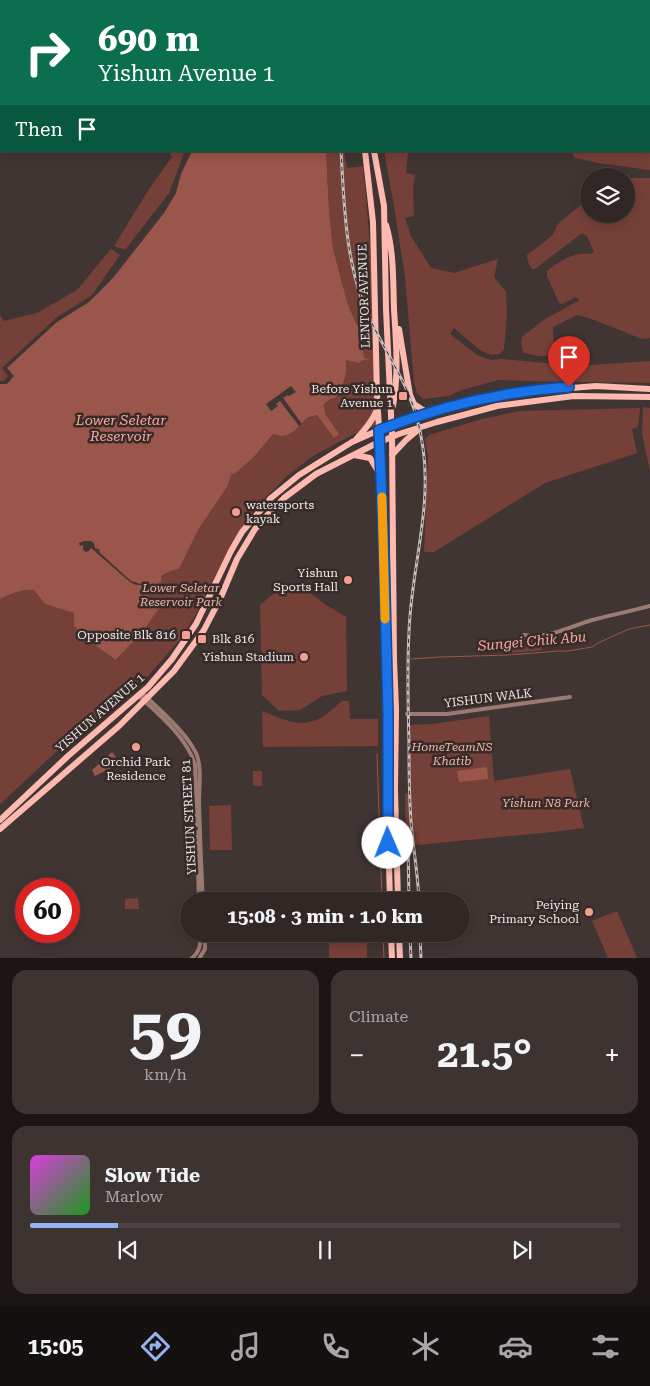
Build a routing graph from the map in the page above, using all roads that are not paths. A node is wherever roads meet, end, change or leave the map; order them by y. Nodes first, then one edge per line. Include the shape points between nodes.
1 (365, 152) edge
2 (374, 152) edge
3 (384, 217) junction
4 (394, 298) junction
5 (650, 389) edge
6 (650, 397) edge
7 (377, 408) junction
8 (391, 414) junction
9 (428, 414) junction
10 (392, 425) junction
11 (420, 427) junction
12 (379, 430) junction
13 (392, 436) junction
14 (380, 441) junction
15 (352, 442) junction
16 (353, 454) junction
17 (392, 455) junction
18 (299, 475) junction
19 (382, 476) junction
20 (309, 479) junction
21 (650, 606) edge
22 (524, 635) dead end
23 (141, 694) junction
24 (570, 697) dead end
25 (146, 700) junction
26 (407, 714) dead end
27 (68, 756) junction
28 (82, 759) junction
29 (55, 767) junction
30 (70, 770) junction
31 (0, 820) edge
32 (0, 830) edge
33 (388, 843) junction
34 (396, 843) junction
35 (199, 892) edge
36 (203, 892) edge
37 (390, 892) edge
38 (398, 892) edge
39 (201, 942) edge
40 (205, 942) edge
41 (391, 942) edge
42 (399, 942) edge
43 (191, 958) edge
44 (199, 958) edge
45 (392, 958) edge
46 (400, 958) edge

1 - 7 main road, LENTOR AVENUE via 373,222
2 - 3 main road, LENTOR AVENUE
3 - 4 main road via 390,238
3 - 8 main road, LENTOR AVENUE
4 - 8 main road via 396,389
4 - 9 main road via 410,395 414,404
5 - 9 main road, YISHUN AVENUE 1 via 596,386 522,392
6 - 11 main road, YISHUN AVENUE 1 via 574,396 497,406
7 - 12 main road, LENTOR AVENUE
7 - 15 main road via 366,428
8 - 10 main road, LENTOR AVENUE
9 - 10 main road, YISHUN AVENUE 1
10 - 12 main road, YISHUN AVENUE 1
10 - 13 main road, LENTOR AVENUE
11 - 13 main road, YISHUN AVENUE 1
11 - 17 main road
12 - 14 main road, LENTOR AVENUE
12 - 15 main road, YISHUN AVENUE 1
13 - 14 main road, YISHUN AVENUE 1
13 - 17 main road, LENTOR AVENUE
14 - 16 main road, YISHUN AVENUE 1
14 - 19 main road, LENTOR AVENUE
15 - 18 main road, YISHUN AVENUE 1
16 - 19 main road via 370,458
16 - 20 main road, YISHUN AVENUE 1
17 - 34 main road, LENTOR AVENUE
18 - 20 main road via 309,472
18 - 23 main road, YISHUN AVENUE 1 via 271,498 242,532 196,624 172,659
19 - 33 main road, LENTOR AVENUE
20 - 25 main road, YISHUN AVENUE 1 via 284,498 256,529 237,559 204,630 180,665
21 - 22 street via 565,630 538,636
23 - 25 street, YISHUN STREET 81
23 - 27 main road, YISHUN AVENUE 1
24 - 26 street, YISHUN WALK via 447,714
25 - 28 main road, YISHUN AVENUE 1
25 - 35 street, YISHUN STREET 81 via 193,757
25 - 36 street, YISHUN STREET 81 via 181,732 197,755
27 - 28 main road via 74,763
27 - 29 main road, YISHUN AVENUE 1
28 - 30 main road, YISHUN AVENUE 1
29 - 30 main road via 62,764
29 - 31 main road, YISHUN AVENUE 1
30 - 32 main road, YISHUN AVENUE 1
33 - 34 main road via 392,849
33 - 37 main road, LENTOR AVENUE
34 - 38 main road, LENTOR AVENUE
39 - 43 street via 199,951
40 - 44 street
41 - 45 main road
42 - 46 main road

